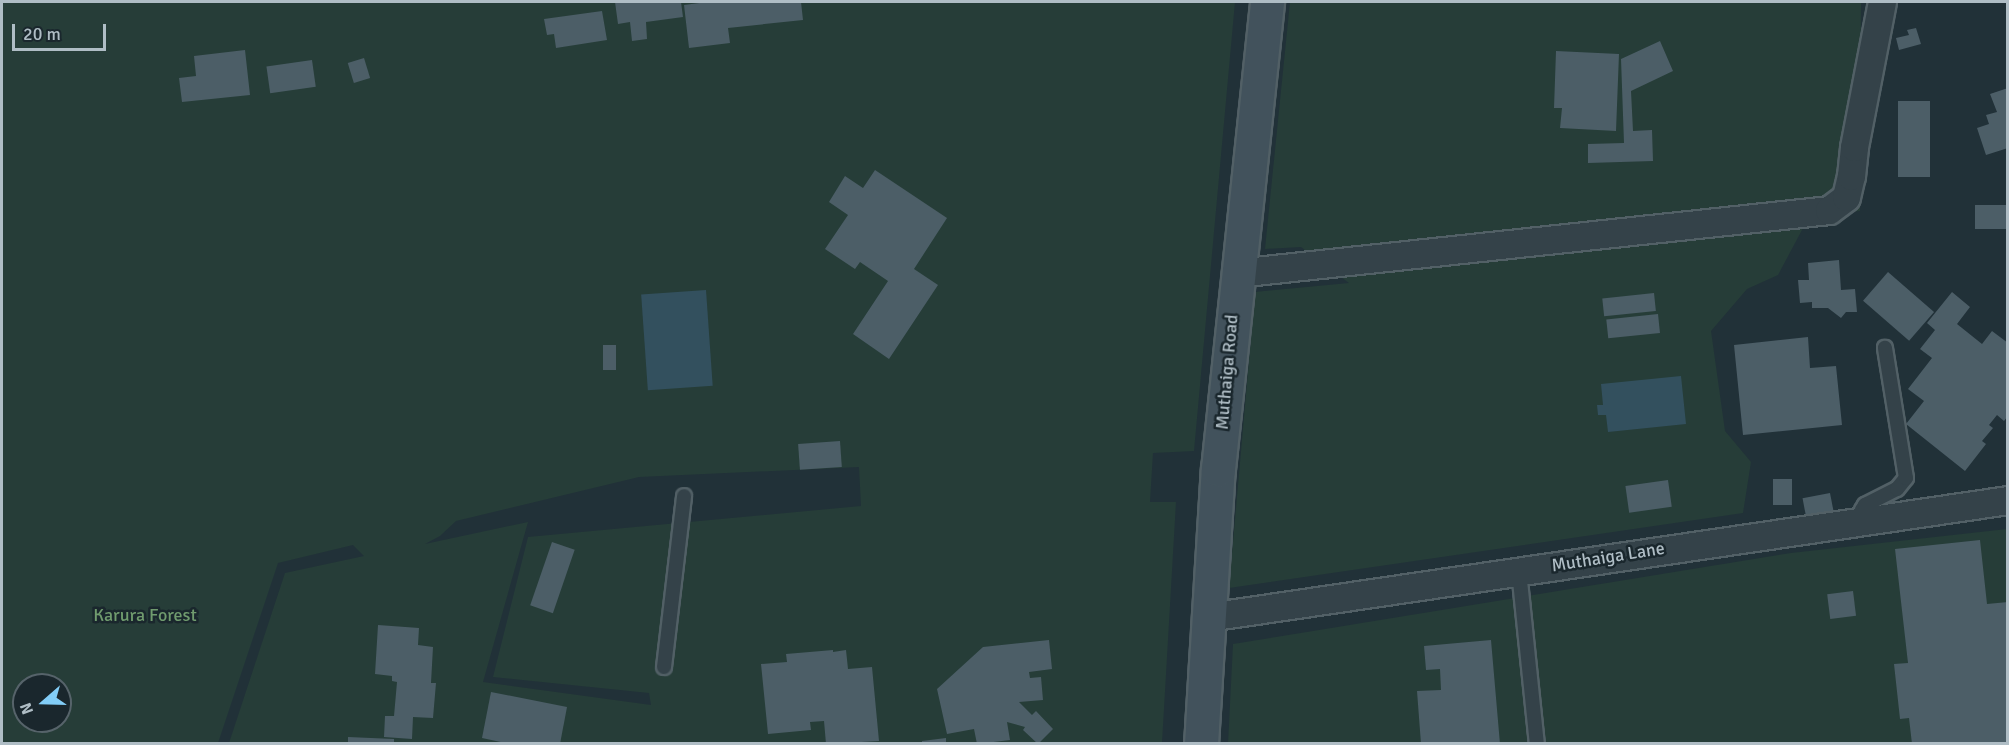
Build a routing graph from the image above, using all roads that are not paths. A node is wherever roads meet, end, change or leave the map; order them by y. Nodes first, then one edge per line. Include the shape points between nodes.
1 (1267, 2) edge
2 (1882, 2) edge
3 (1236, 273) junction
4 (1885, 348) dead end
5 (684, 496) dead end
6 (2007, 500) edge
7 (1862, 520) junction
8 (1520, 571) junction
9 (1208, 617) junction
10 (664, 667) dead end
11 (1201, 744) edge
12 (1537, 744) edge

1 - 3 main road, Muthaiga Road
2 - 3 street via 1846,197 1829,210
3 - 9 main road, Muthaiga Road
4 - 7 lane via 1906,478 1897,489 1865,505
5 - 10 lane
6 - 7 street, Muthaiga Lane
7 - 8 street, Muthaiga Lane
8 - 9 street, Muthaiga Lane
8 - 12 lane
9 - 11 main road, Muthaiga Road

